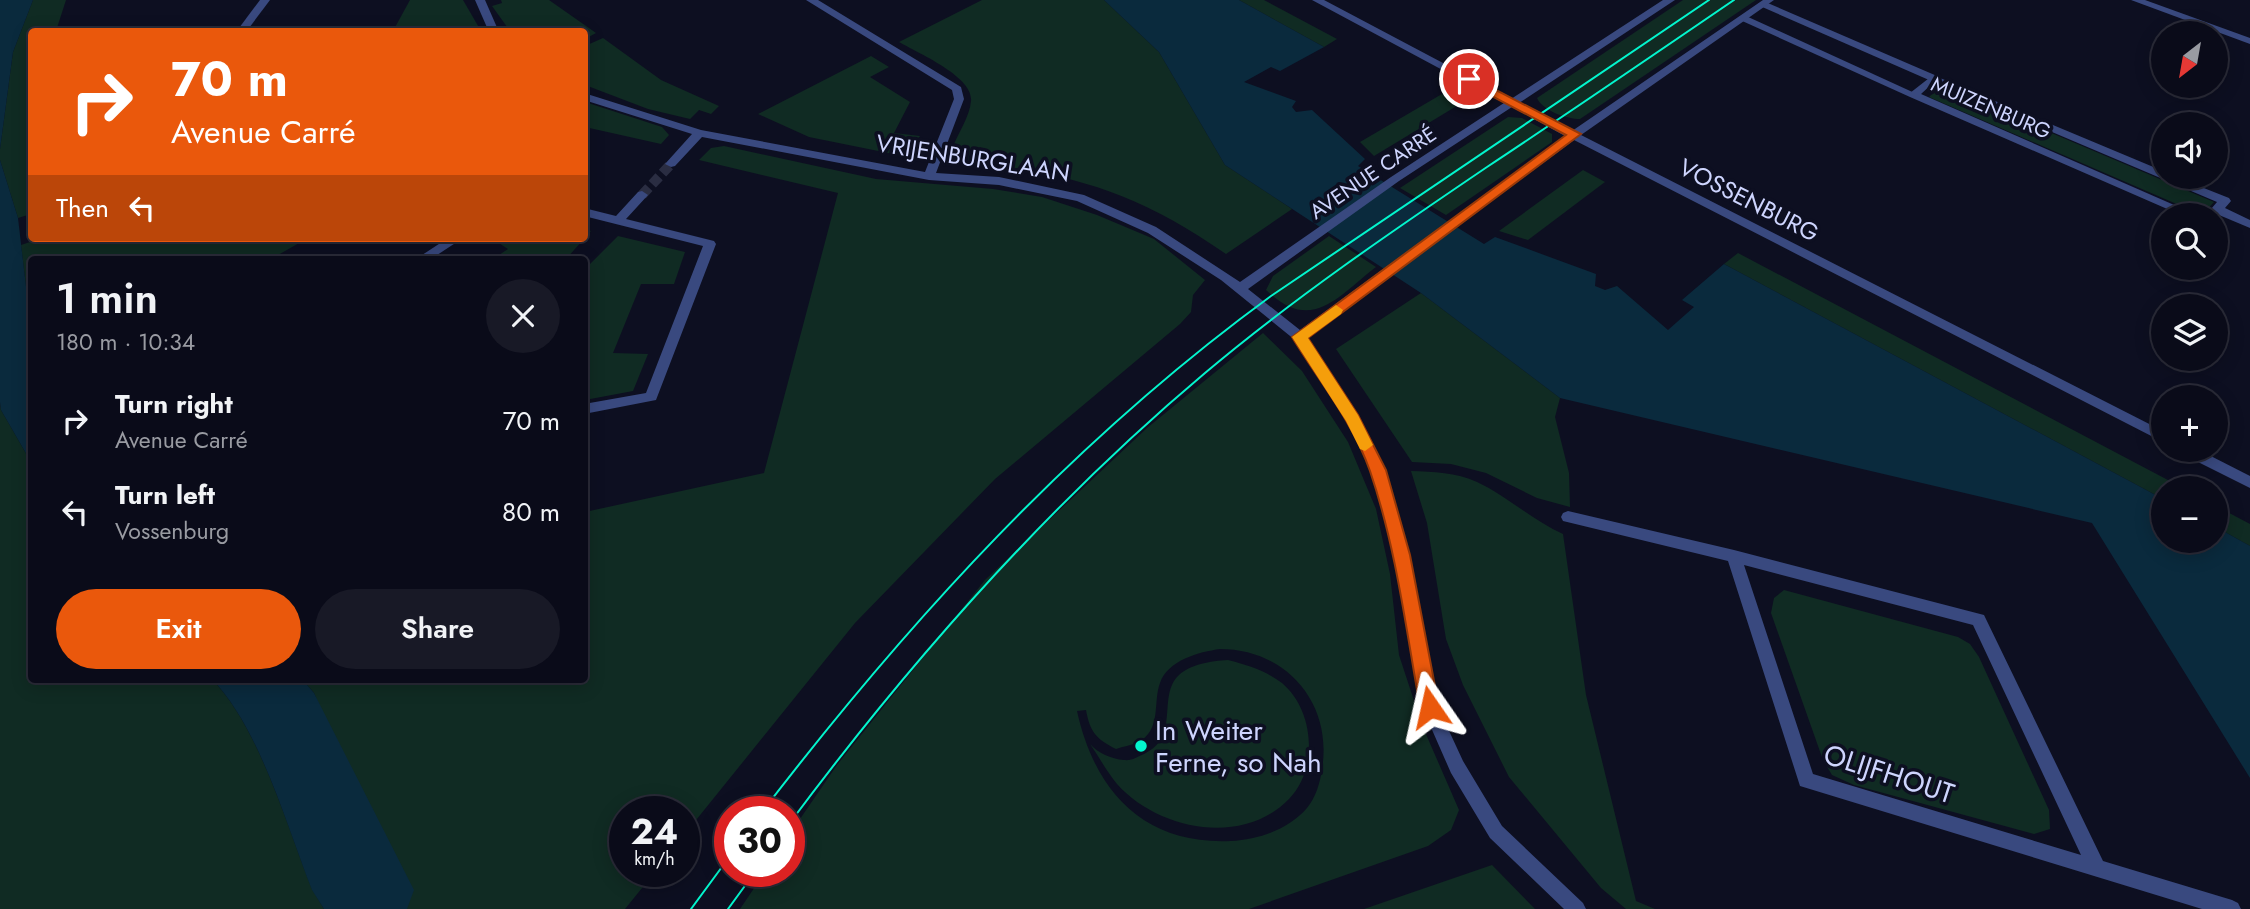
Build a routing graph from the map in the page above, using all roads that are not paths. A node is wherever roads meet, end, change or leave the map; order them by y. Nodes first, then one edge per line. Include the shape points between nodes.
1 (265, 0) edge
2 (480, 0) edge
3 (811, 0) edge
4 (1317, 0) edge
5 (1670, 0) edge
6 (2136, 0) edge
7 (1766, 2) edge
8 (1743, 18) junction
9 (244, 28) edge
10 (492, 28) edge
11 (2250, 41) edge
12 (1933, 78) junction
13 (1914, 95) junction
14 (588, 97) edge
15 (1515, 103) junction
16 (699, 132) junction
17 (1575, 134) junction
18 (671, 164) tunnel mouth
19 (2151, 170) edge
20 (929, 176) junction
21 (2196, 189) edge
22 (642, 194) tunnel mouth
23 (2163, 203) edge
24 (2223, 203) edge
25 (588, 213) edge
26 (2228, 217) edge
27 (618, 220) junction
28 (2250, 224) edge
29 (450, 242) edge
30 (427, 256) edge
31 (1239, 289) junction
32 (1300, 337) junction
33 (588, 408) edge
34 (2151, 431) edge
35 (2211, 462) edge
36 (2250, 482) edge
37 (1568, 516) dead end
38 (1734, 556) junction
39 (2097, 868) junction
40 (1577, 909) edge
41 (2232, 909) edge

1 - 9 street
2 - 10 street
3 - 20 street via 957,89 959,99
4 - 15 street, VOSSENBURG
5 - 15 street, AVENUE CARRÉ
6 - 11 street
7 - 8 street
7 - 12 street
8 - 13 street
8 - 17 street
12 - 13 street, MUIZENBURG
12 - 19 street, MUIZENBURG
13 - 23 street, MUIZENBURG
14 - 16 street, VRIJENBURGLAAN
15 - 17 street, VOSSENBURG
15 - 31 street, AVENUE CARRÉ via 1395,179
16 - 18 street
16 - 20 street, VRIJENBURGLAAN
17 - 32 street
17 - 34 street, VOSSENBURG
20 - 31 street, VRIJENBURGLAAN via 999,181 1080,198 1152,230
21 - 24 street, MUIZENBURG
22 - 27 street
25 - 27 street
26 - 28 street, MUIZENBURG
27 - 33 street via 710,244 651,397
29 - 30 street
31 - 32 street, VRIJENBURGLAAN
32 - 40 street, VRIJENBURGLAAN via 1353,419 1378,470 1401,555 1430,707 1457,767 1496,832
35 - 36 street
37 - 38 street
38 - 39 street via 1979,620
38 - 39 street, OLIJFHOUT via 1806,780
39 - 41 street, OLIJFHOUT

